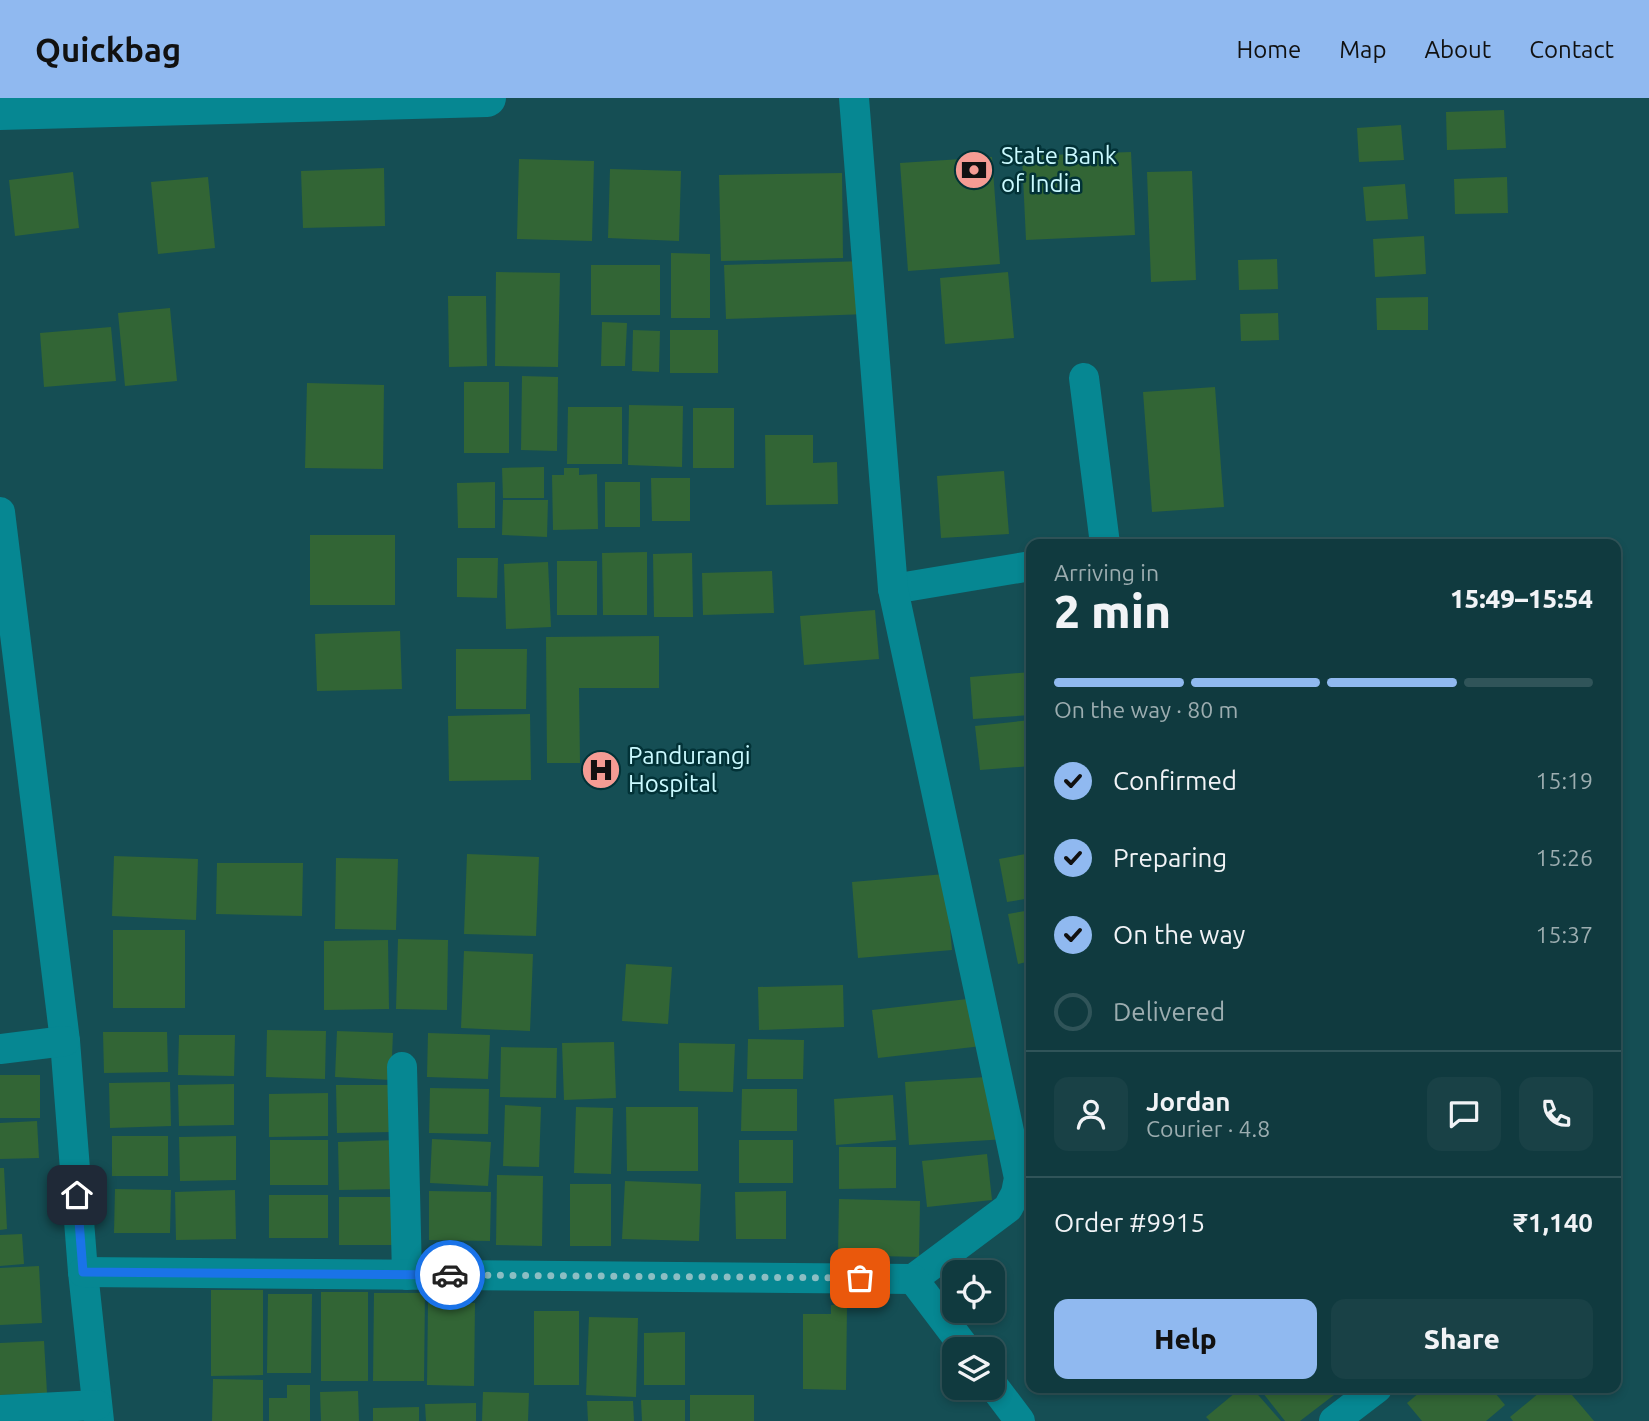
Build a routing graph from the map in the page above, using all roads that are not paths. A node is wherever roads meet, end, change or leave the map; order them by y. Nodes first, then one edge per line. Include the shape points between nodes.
1 (487, 98) edge
2 (854, 98) edge
3 (0, 111) edge
4 (1084, 377) dead end
5 (0, 512) edge
6 (1104, 539) edge
7 (1026, 567) edge
8 (893, 589) junction
9 (9, 646) edge
10 (65, 1041) junction
11 (0, 1049) edge
12 (402, 1067) dead end
13 (83, 1272) junction
14 (407, 1275) junction
15 (913, 1279) junction
16 (957, 1337) edge
17 (1370, 1393) edge
18 (1004, 1400) edge
19 (0, 1410) edge
20 (98, 1413) edge
21 (1020, 1421) edge
22 (1334, 1421) edge

1 - 3 main road
2 - 8 street
4 - 6 street
5 - 9 street
7 - 8 street
8 - 15 street via 1019,1178 1008,1208
9 - 10 street
10 - 11 street
10 - 13 street
12 - 14 street
13 - 14 street
13 - 20 street
14 - 15 street
15 - 16 street
17 - 22 street
18 - 21 street
19 - 20 street

